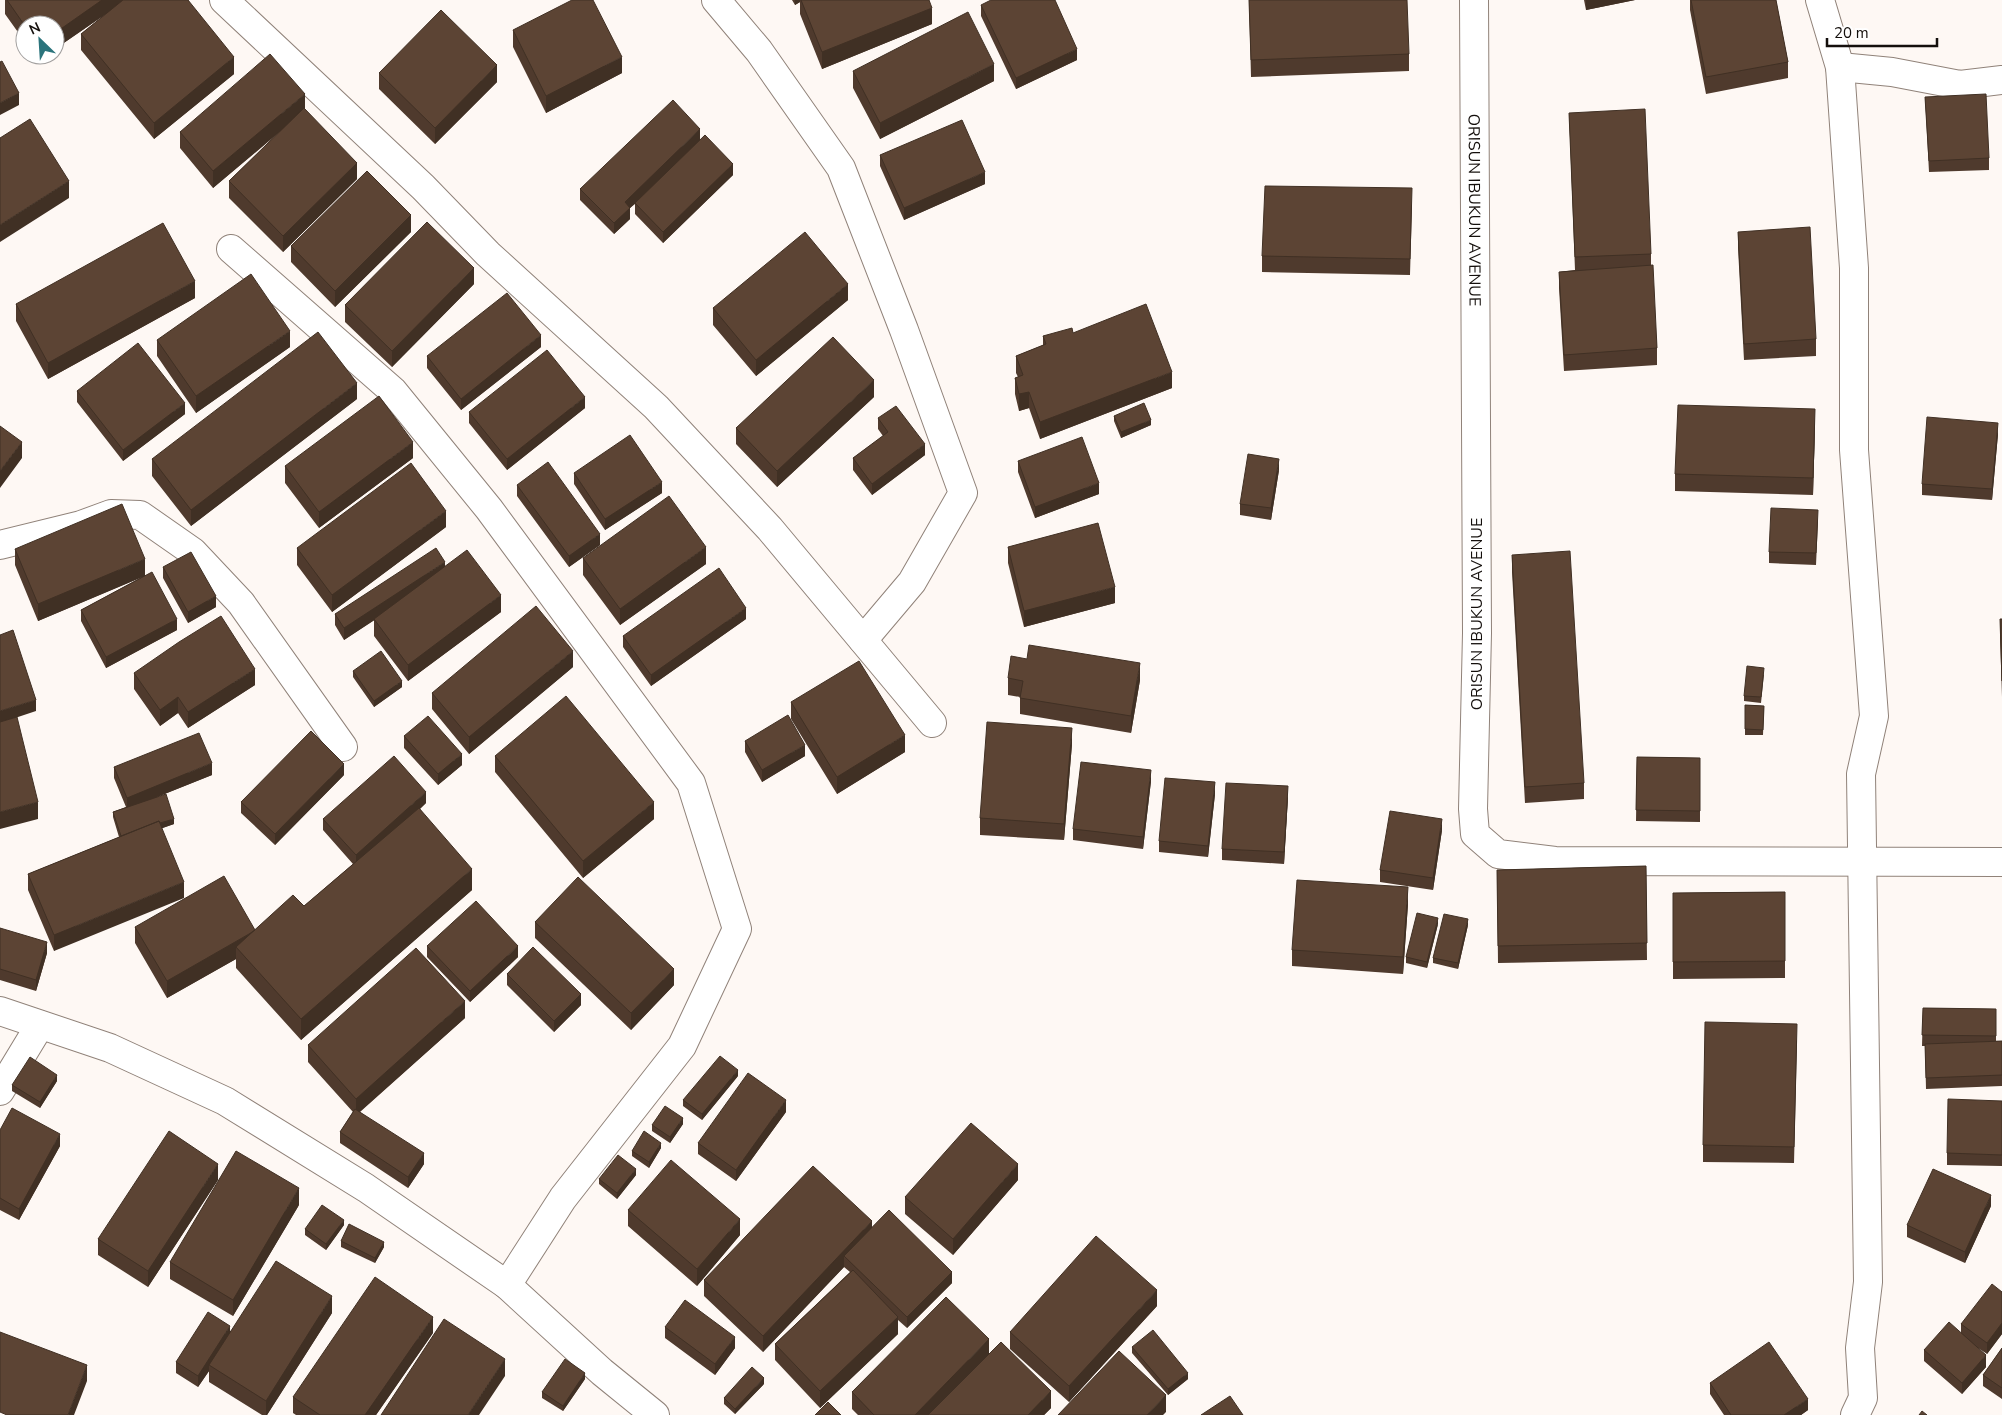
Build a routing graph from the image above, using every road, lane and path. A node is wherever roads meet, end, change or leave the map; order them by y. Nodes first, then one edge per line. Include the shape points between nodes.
1 (224, 0) edge
2 (716, 0) edge
3 (1474, 0) edge
4 (1820, 0) edge
5 (1840, 67) junction
6 (2002, 80) edge
7 (231, 249) dead end
8 (0, 545) edge
9 (863, 640) junction
10 (932, 722) dead end
11 (343, 748) dead end
12 (1862, 862) junction
13 (2002, 862) edge
14 (0, 1011) edge
15 (40, 1025) junction
16 (0, 1090) edge
17 (507, 1285) junction
18 (655, 1415) edge
19 (1856, 1415) edge

1 - 9 street via 488,254 656,408 770,529
2 - 9 street via 759,51 841,168 904,330 962,493 912,582
3 - 12 street, ORISUN IBUKUN AVENUE via 1478,633 1475,834 1498,854 1555,861
4 - 5 street
5 - 6 street via 1892,72 1960,86
5 - 12 street via 1854,268 1854,450 1874,716 1861,774
7 - 17 street via 393,391 489,509 691,783 737,929 682,1046 563,1198
8 - 11 street via 81,525 111,514 140,514 193,552 241,603
9 - 10 street
12 - 13 street, ORISUN IBUKUN AVENUE
12 - 19 street via 1868,1282 1860,1348 1863,1398
14 - 15 street
15 - 16 street
15 - 17 street via 110,1048 225,1101 366,1188
17 - 18 street via 602,1372

